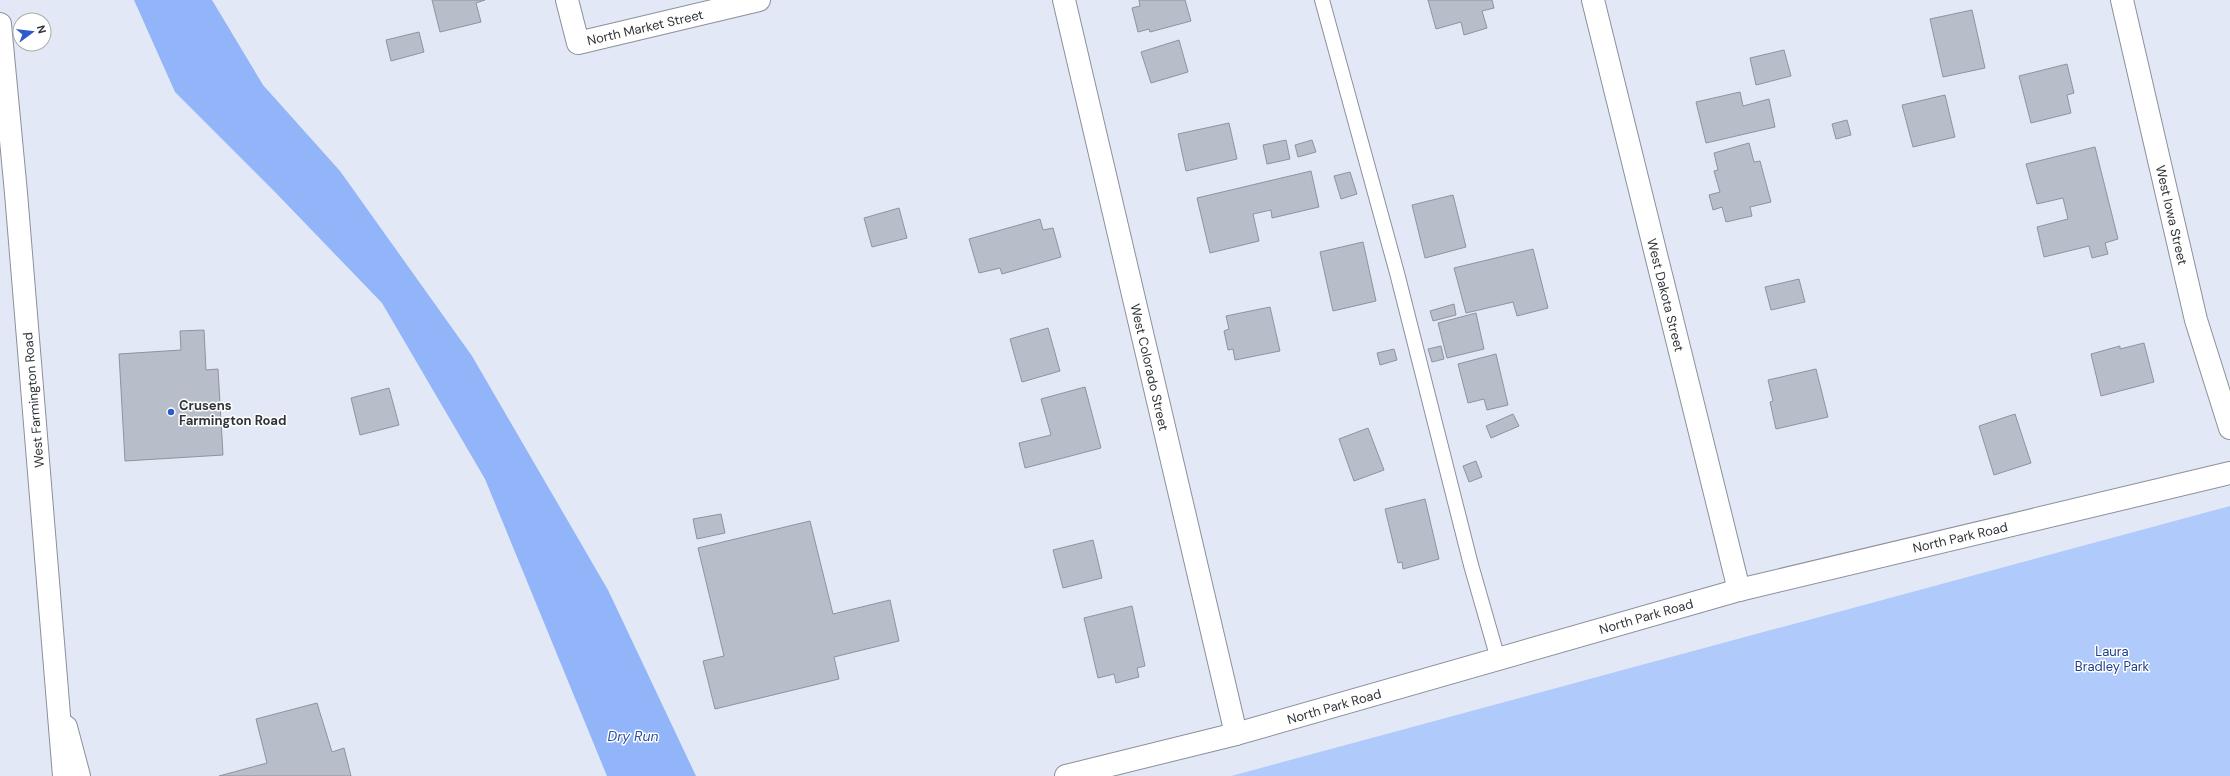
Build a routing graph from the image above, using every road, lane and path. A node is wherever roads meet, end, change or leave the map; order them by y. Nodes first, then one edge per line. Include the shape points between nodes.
1 (567, 0) edge
2 (759, 0) edge
3 (1064, 0) edge
4 (1322, 0) edge
5 (1593, 0) edge
6 (2122, 0) edge
7 (0, 24) edge
8 (2230, 428) edge
9 (2230, 473) edge
10 (1739, 590) junction
11 (1498, 659) junction
12 (57, 695) junction
13 (1236, 734) junction
14 (64, 776) edge
15 (79, 776) edge
16 (1066, 776) edge

1 - 2 street, North Market Street via 578,43
3 - 13 street, West Colorado Street
4 - 11 lane via 1397,273 1471,565
5 - 10 street, West Dakota Street
6 - 8 street, West Iowa Street via 2196,320
7 - 12 street, West Farmington Road
9 - 10 street, North Park Road
10 - 11 street, North Park Road
11 - 13 street, North Park Road
12 - 14 street, West Farmington Road
12 - 15 street
13 - 16 street, North Park Road

